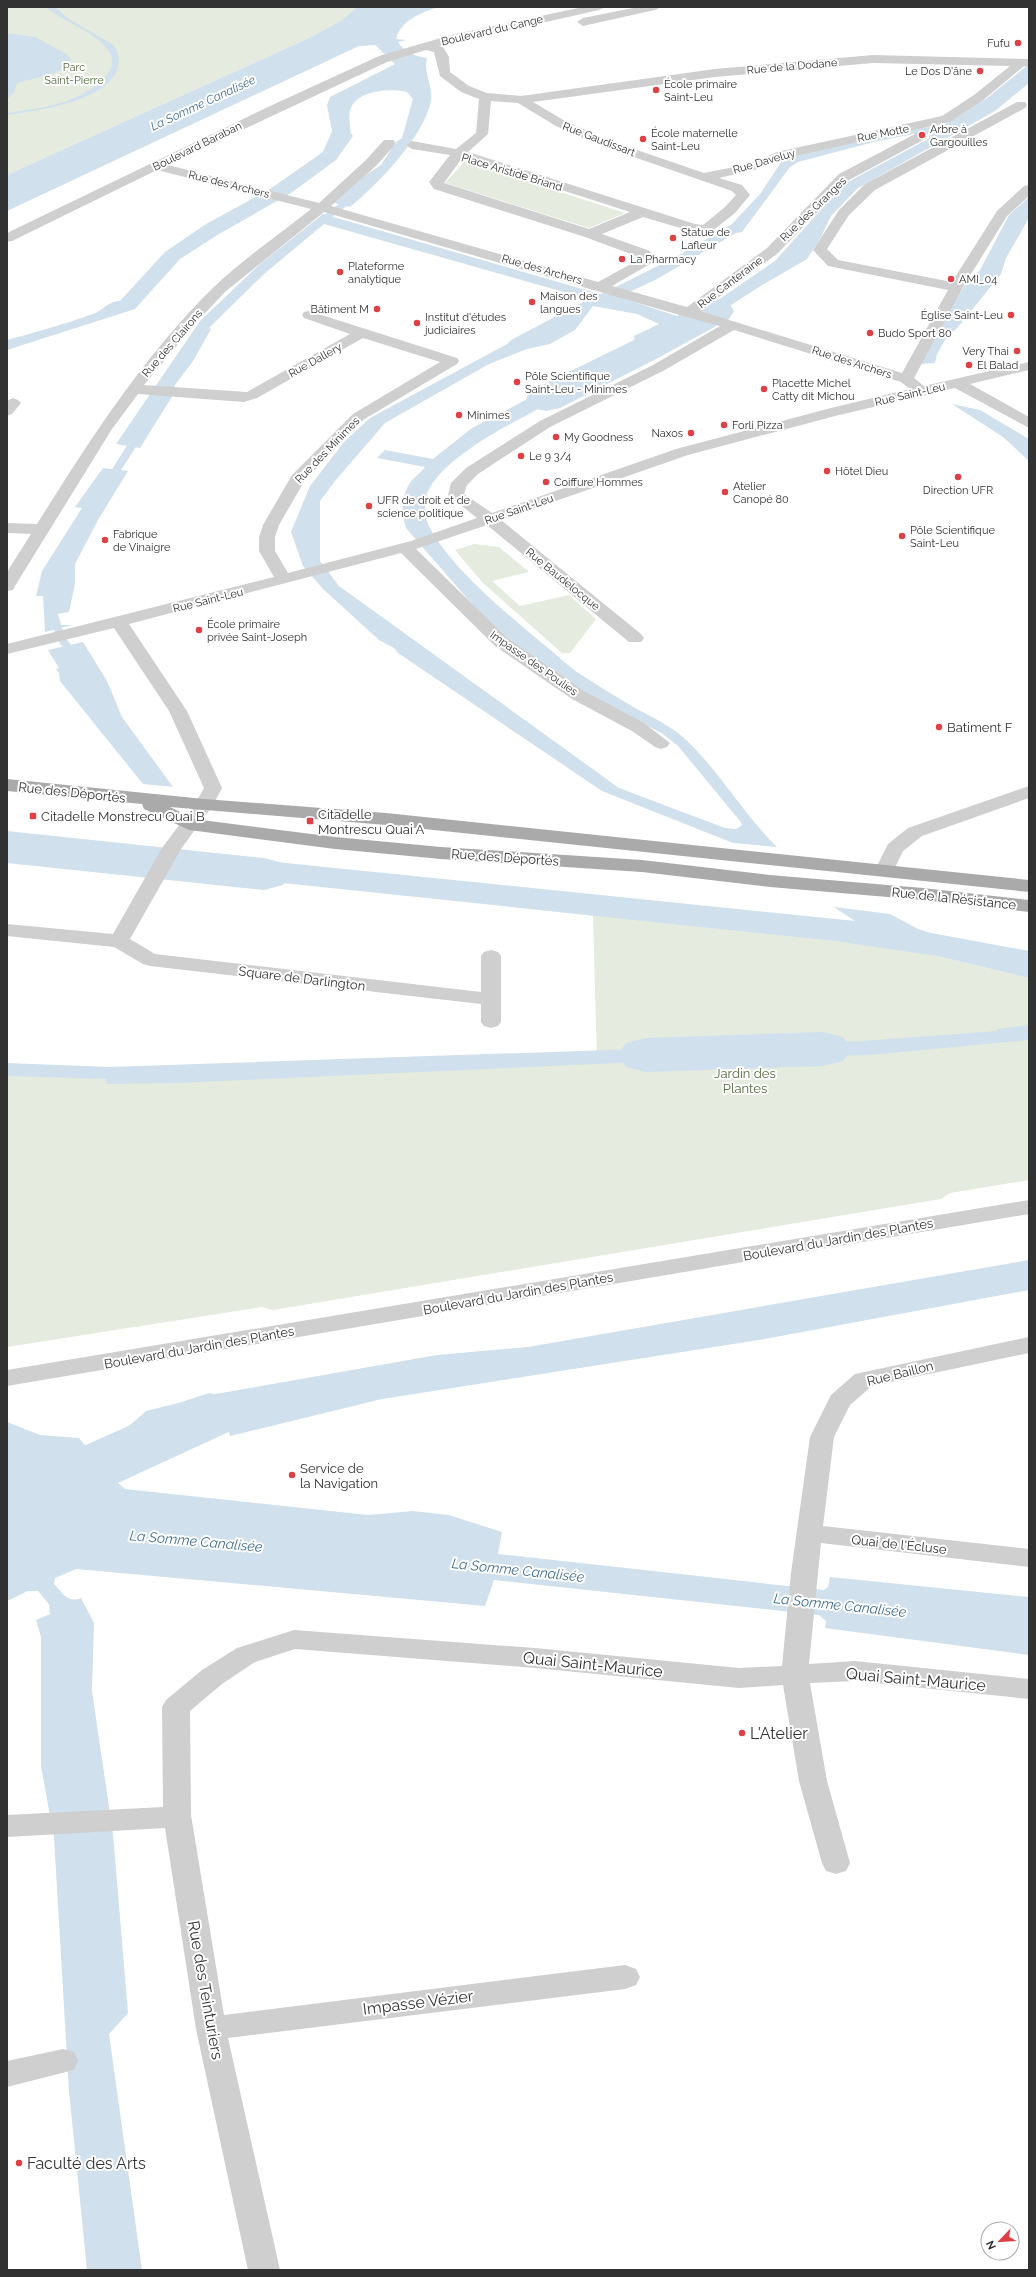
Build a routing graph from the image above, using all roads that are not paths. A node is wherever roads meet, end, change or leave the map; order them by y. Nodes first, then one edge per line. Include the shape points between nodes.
1 (550, 7) edge
2 (599, 7) edge
3 (655, 7) edge
4 (451, 39) junction
5 (425, 46) junction
6 (389, 57) joint
7 (1025, 63) edge
8 (485, 97) junction
9 (521, 100) junction
10 (1021, 105) dead end
11 (389, 143) dead end
12 (412, 145) dead end
13 (822, 145) joint
14 (943, 148) junction
15 (459, 153) junction
16 (156, 166) junction
17 (704, 176) junction
18 (1029, 189) edge
19 (317, 206) junction
20 (642, 212) junction
21 (706, 229) joint
22 (590, 234) junction
23 (7, 238) edge
24 (772, 251) joint
25 (956, 286) junction
26 (604, 288) junction
27 (691, 314) junction
28 (309, 315) dead end
29 (731, 325) junction
30 (362, 333) junction
31 (1029, 366) edge
32 (906, 379) junction
33 (957, 383) junction
34 (141, 389) junction
35 (921, 391) junction
36 (1029, 423) edge
37 (490, 519) junction
38 (7, 528) edge
39 (42, 529) junction
40 (411, 546) junction
41 (284, 580) junction
42 (7, 586) edge
43 (119, 622) junction
44 (635, 638) dead end
45 (9, 644) edge
46 (661, 743) dead end
47 (7, 785) edge
48 (1029, 792) edge
49 (137, 798) junction
50 (204, 805) junction
51 (190, 824) junction
52 (885, 870) junction
53 (1029, 886) edge
54 (880, 890) joint
55 (1029, 906) edge
56 (7, 930) edge
57 (119, 941) junction
58 (491, 956) dead end
59 (490, 999) junction
60 (491, 1022) dead end
61 (1029, 1207) edge
62 (1029, 1345) edge
63 (7, 1378) edge
64 (810, 1533) junction
65 (1029, 1558) edge
66 (797, 1662) junction
67 (1029, 1689) edge
68 (176, 1707) joint
69 (177, 1815) junction
70 (7, 1826) edge
71 (836, 1863) dead end
72 (625, 1977) dead end
73 (211, 2029) junction
74 (63, 2061) dead end
75 (7, 2074) edge
76 (264, 2270) edge

1 - 4 street via 442,30
2 - 4 street, Boulevard du Cange
3 - 4 street via 484,43 471,44
4 - 5 street, Boulevard du Cange
5 - 6 street, Boulevard du Cange
5 - 8 street, Rue de la Dodane via 439,50 443,57 444,73 448,78 465,89
6 - 16 street, Boulevard Baraban via 336,79
7 - 9 street, Rue de la Dodane via 873,59 715,73
7 - 13 street, Rue Motte via 946,119
8 - 9 street, Rue de la Dodane
8 - 15 street via 482,134
9 - 17 street, Rue Gaudissart via 573,131 692,174
10 - 14 street
11 - 19 street, Rue des Clairons via 371,163
12 - 15 street
13 - 17 street, Rue Daveluy via 777,156 759,164
14 - 24 street, Rue des Granges via 917,138 844,177
14 - 25 street via 860,194 844,212 820,250 834,263
15 - 20 street, Place Aristide Briand
15 - 22 street, Place Aristide Briand via 436,182 439,186
16 - 19 street, Rue des Archers
16 - 23 street, Boulevard Baraban
17 - 21 street, Rue Daveluy via 737,188 743,195 730,210
18 - 25 street via 1002,214
19 - 26 street, Rue des Archers
19 - 34 street, Rue des Clairons via 220,289 189,322
20 - 21 street, Place Aristide Briand via 694,228
20 - 22 street
22 - 26 street, Place Aristide Briand via 645,254 648,261
24 - 27 street, Rue Canteraine
25 - 32 street
26 - 27 street, Rue des Archers
27 - 29 street, Rue des Archers
28 - 30 street
29 - 32 street, Rue des Archers
29 - 37 street, Rue Baudelocque via 658,368 545,424 472,471 459,483 456,495
30 - 34 street, Rue Dallery via 252,395 232,397
30 - 41 street, Rue des Minimes via 452,361 358,417 298,478 267,537 267,551
31 - 33 street, Rue Saint-Leu
32 - 35 street, Rue des Archers
33 - 35 street, Rue Saint-Leu
33 - 36 street
34 - 39 street, Rue des Clairons via 104,428
35 - 37 street, Rue Saint-Leu via 682,452
37 - 40 street, Rue Saint-Leu
37 - 44 street, Rue Baudelocque
38 - 39 street
39 - 42 street, Rue des Clairons
40 - 41 street, Rue Saint-Leu
40 - 46 street, Impasse des Poulies via 500,642 578,695 638,727
41 - 43 street, Rue Saint-Leu
43 - 45 street, Rue Saint-Leu via 43,640
43 - 50 street via 178,711 213,788
47 - 49 main road, Rue des Déportés
48 - 52 street via 915,832 895,848
49 - 50 main road, Rue des Déportés
49 - 51 main road, Rue des Déportés
50 - 51 street
50 - 52 main road, Rue des Déportés via 386,819
51 - 54 main road, Rue des Déportés via 335,843 441,853 642,866 770,881
51 - 57 street via 172,848
52 - 53 main road, Rue de la Résistance
54 - 55 main road, Rue de la Résistance
56 - 57 street, Square de Darlington
57 - 59 street, Square de Darlington via 150,960
58 - 59 street
59 - 60 street
61 - 63 street, Boulevard du Jardin des Plantes
62 - 64 street, Rue Baillon via 864,1380 840,1401 822,1438
64 - 65 street, Quai de l'Écluse
64 - 66 street
66 - 67 street, Quai Saint-Maurice via 855,1671
66 - 68 street, Quai Saint-Maurice via 739,1678 535,1658 294,1639 246,1655 212,1677
66 - 71 street via 813,1781
68 - 69 street, Rue des Teinturiers
69 - 70 street
69 - 73 street, Rue des Teinturiers
72 - 73 street, Impasse Vézier
73 - 76 street, Rue des Teinturiers
74 - 75 street

